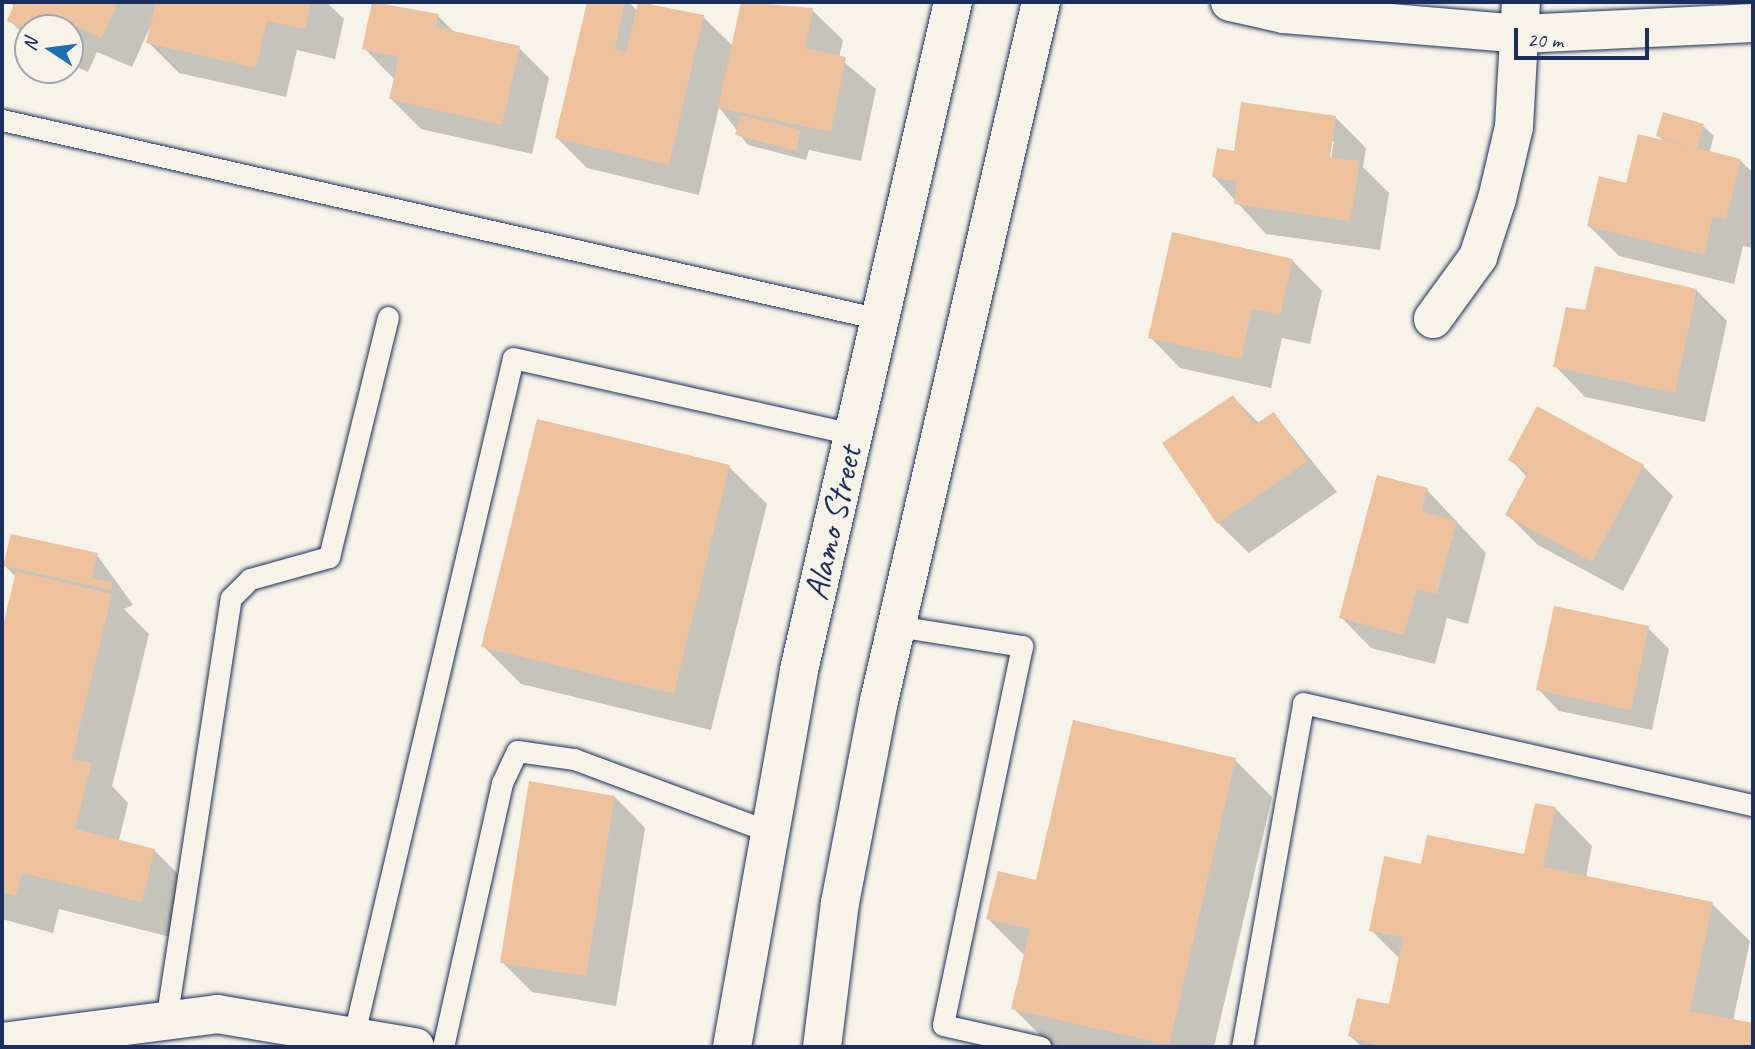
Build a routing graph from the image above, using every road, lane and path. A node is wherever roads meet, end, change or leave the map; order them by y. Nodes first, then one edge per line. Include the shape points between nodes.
1 (953, 2) edge
2 (1041, 2) edge
3 (1230, 2) edge
4 (1521, 18) edge
5 (1753, 23) edge
6 (2, 120) edge
7 (388, 317) dead end
8 (880, 319) junction
9 (1433, 319) dead end
10 (853, 434) junction
11 (897, 626) junction
12 (1753, 805) edge
13 (768, 831) junction
14 (166, 1021) junction
15 (354, 1034) junction
16 (2, 1042) edge
17 (415, 1047) edge
18 (443, 1047) edge
19 (732, 1047) edge
20 (822, 1047) edge
21 (1041, 1047) edge
22 (1242, 1047) edge

1 - 8 main road, Alamo Street
2 - 11 main road
3 - 4 main road via 1284,14
4 - 5 main road
4 - 9 main road via 1514,127 1497,200 1478,257
6 - 8 lane
7 - 14 lane via 329,556 250,579 230,598
8 - 10 main road, Alamo Street
10 - 13 main road, Alamo Street
10 - 15 lane via 513,358
11 - 20 main road via 840,903
11 - 21 lane via 1022,646 943,1025
12 - 22 lane via 1303,703
13 - 18 lane via 574,759 517,751 502,783
13 - 19 main road, Alamo Street
14 - 15 main road via 217,1014
14 - 16 main road
15 - 17 main road

